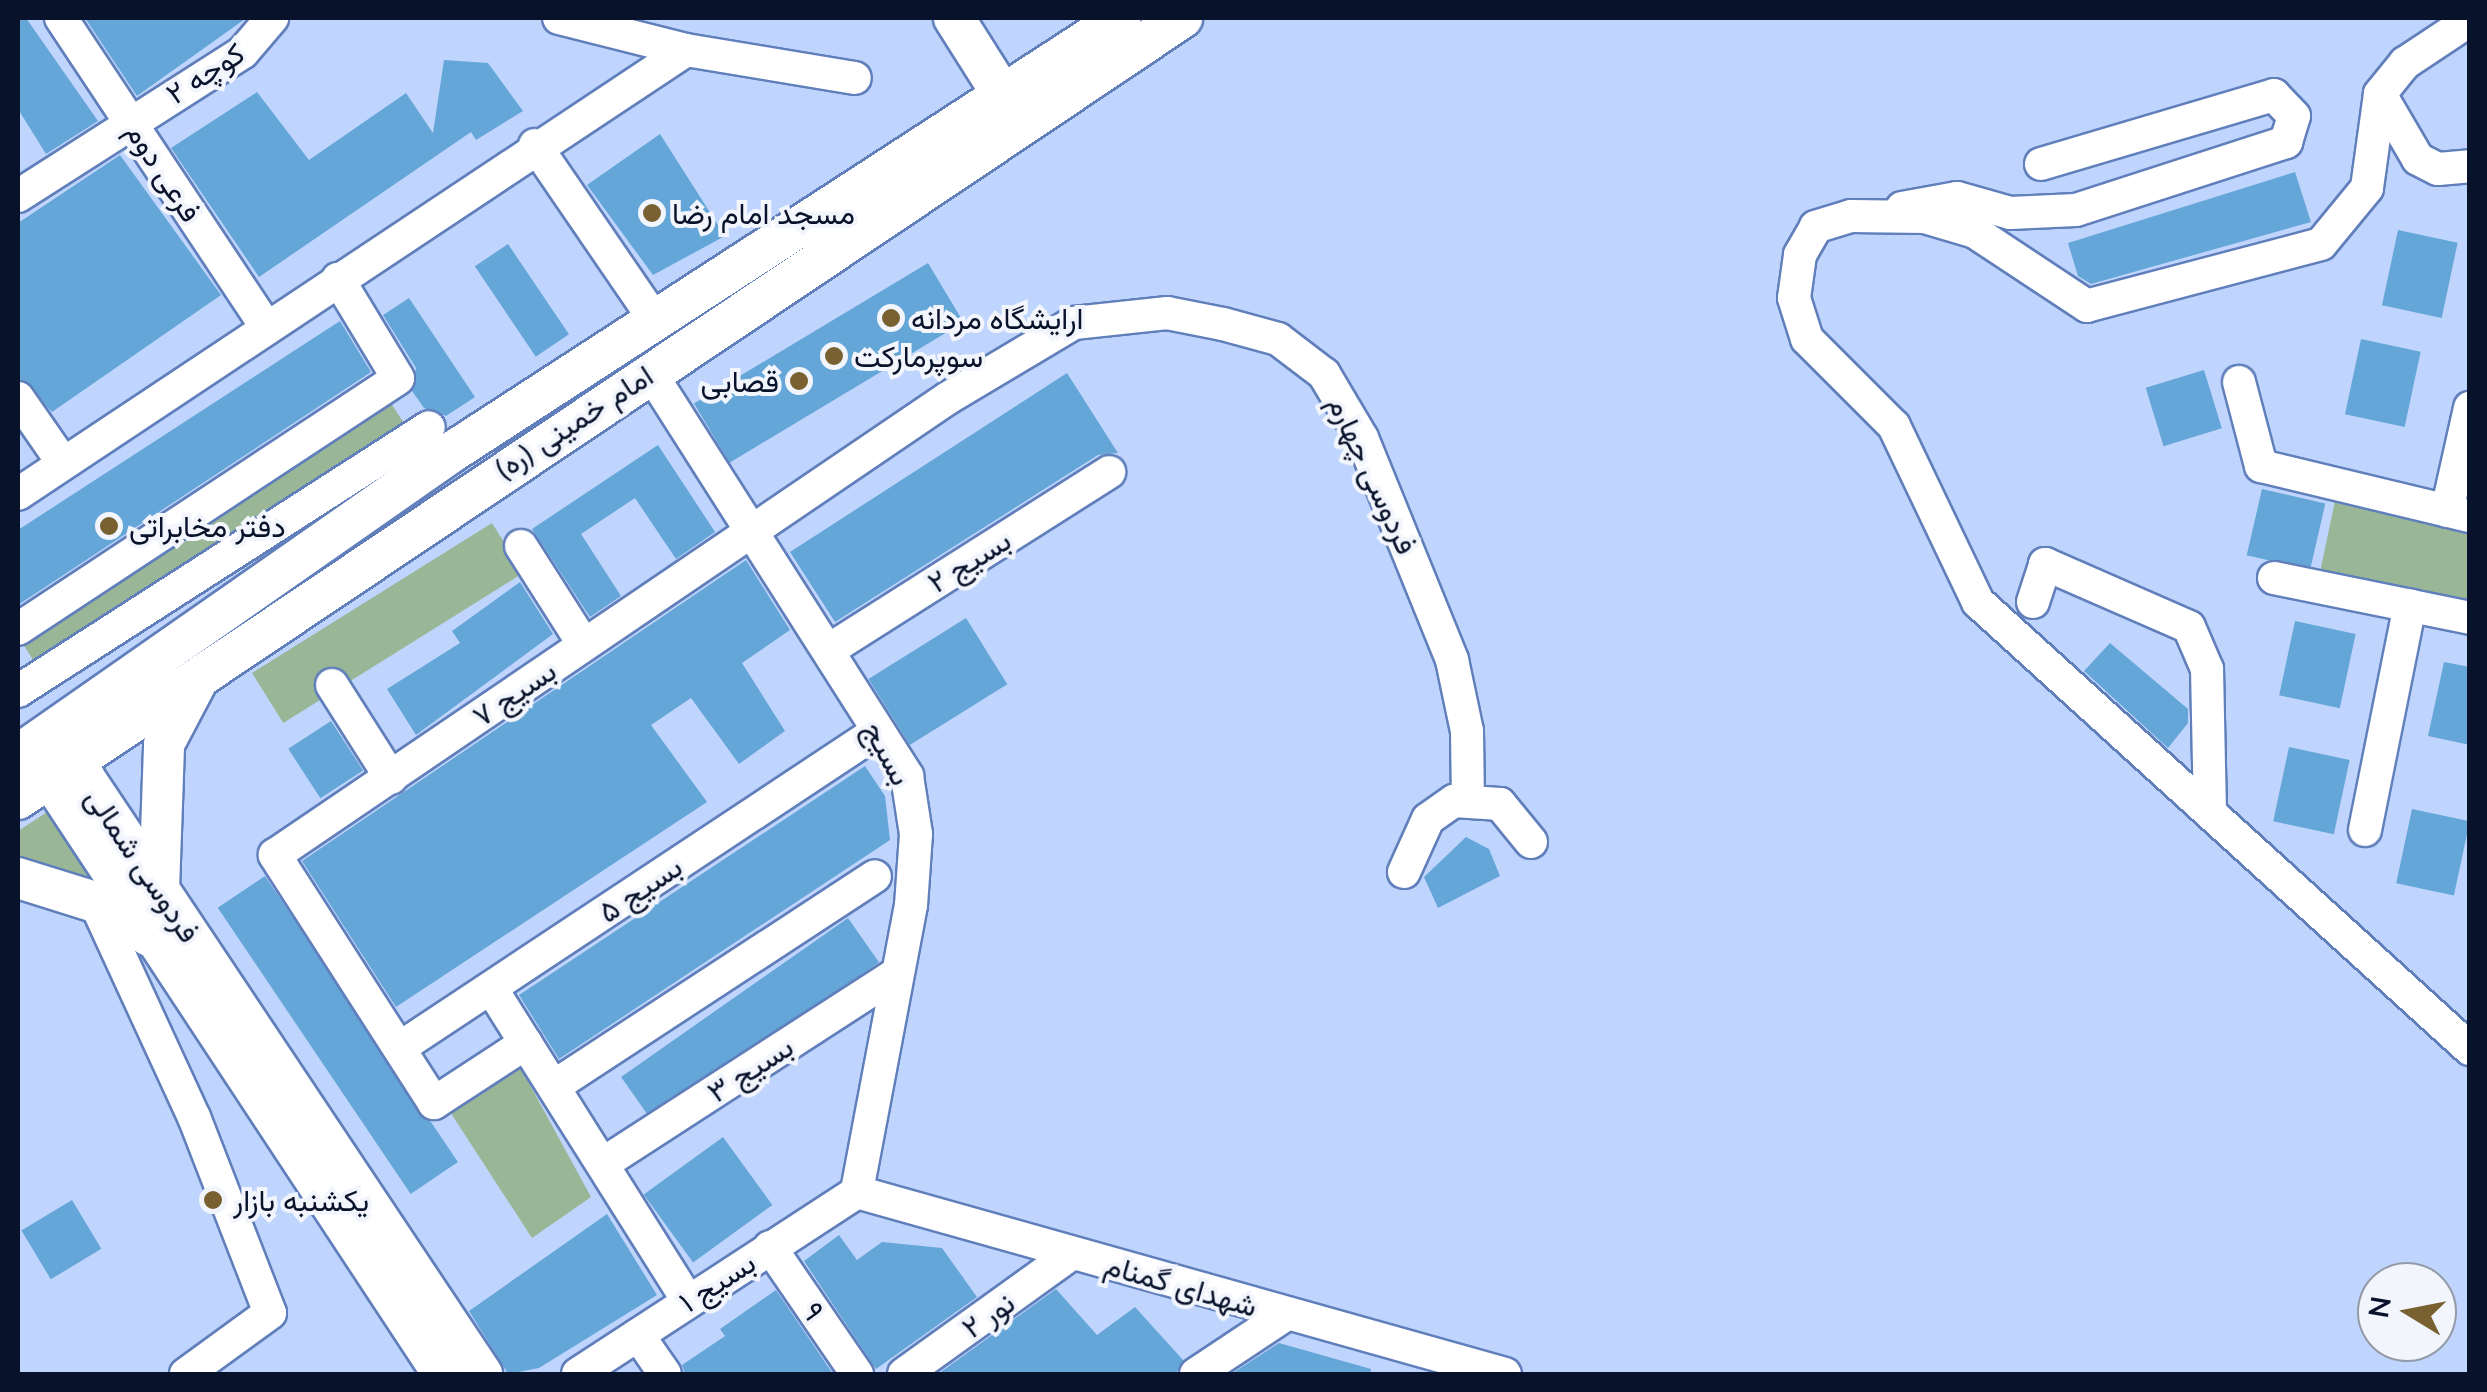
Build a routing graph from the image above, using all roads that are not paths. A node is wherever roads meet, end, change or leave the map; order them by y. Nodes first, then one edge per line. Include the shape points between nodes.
1 (60, 18) edge
2 (272, 18) edge
3 (559, 18) edge
4 (954, 18) edge
5 (1122, 18) edge
6 (1182, 18) edge
7 (2470, 20) edge
8 (686, 50) junction
9 (855, 78) dead end
10 (1002, 94) junction
11 (2380, 94) junction
12 (130, 120) junction
13 (535, 146) junction
14 (2041, 164) dead end
15 (2470, 166) edge
16 (18, 196) edge
17 (1878, 213) junction
18 (338, 279) junction
19 (654, 319) junction
20 (266, 327) junction
21 (650, 372) junction
22 (2239, 382) dead end
23 (18, 398) edge
24 (2470, 408) edge
25 (429, 427) dead end
26 (63, 463) junction
27 (1109, 472) dead end
28 (18, 494) edge
29 (2458, 514) edge
30 (752, 530) junction
31 (522, 546) dead end
32 (2274, 578) dead end
33 (2033, 602) dead end
34 (2410, 605) junction
35 (2470, 618) edge
36 (18, 628) edge
37 (584, 646) junction
38 (829, 650) junction
39 (202, 674) junction
40 (332, 685) dead end
41 (18, 691) edge
42 (878, 731) junction
43 (40, 754) edge
44 (391, 778) junction
45 (18, 799) edge
46 (1468, 800) junction
47 (2210, 811) junction
48 (2365, 830) dead end
49 (1532, 842) dead end
50 (1404, 872) dead end
51 (875, 876) dead end
52 (18, 878) edge
53 (159, 890) junction
54 (95, 902) junction
55 (162, 944) junction
56 (895, 975) junction
57 (492, 988) junction
58 (526, 1043) junction
59 (401, 1046) junction
60 (2470, 1049) edge
61 (556, 1085) junction
62 (604, 1164) junction
63 (857, 1192) junction
64 (770, 1247) junction
65 (1071, 1254) junction
66 (688, 1301) junction
67 (1286, 1315) junction
68 (638, 1335) junction
69 (1484, 1372) edge
70 (186, 1374) edge
71 (443, 1374) edge
72 (482, 1374) edge
73 (578, 1374) edge
74 (664, 1374) edge
75 (857, 1374) edge
76 (904, 1374) edge
77 (1196, 1374) edge

1 - 12 street, فرعی دوم
2 - 12 street, کوچه ۲ via 243,52
3 - 8 street
4 - 10 main road
5 - 10 main road, امام خمینی (ره)
6 - 21 main road, امام خمینی (ره)
7 - 11 street via 2405,63
8 - 9 street
8 - 13 street
10 - 19 main road, امام خمینی (ره)
11 - 15 street via 2418,159 2438,169
11 - 17 street via 2367,188 2321,244 2162,289 2087,306 1975,232
12 - 16 street, کوچه ۲
12 - 20 street, فرعی دوم
13 - 18 street
13 - 19 street
14 - 17 street via 2274,95 2294,116 2286,142 2076,210 2010,213 1957,198
17 - 47 street via 1816,226 1800,254 1795,320 1894,426 1978,602
18 - 20 street
18 - 36 street via 398,378
19 - 43 main road, امام خمینی (ره)
20 - 26 street
21 - 30 street, بسیج
21 - 39 main road, امام خمینی (ره)
22 - 29 street via 2261,466
23 - 26 street
24 - 29 street
25 - 41 street
26 - 28 street
27 - 38 street, بسیج ۲
30 - 37 street, بسیج ۷
30 - 38 street, بسیج
30 - 46 street, فردوسی چهارم via 1074,323 1167,313 1278,340 1324,374 1400,528 1452,660 1466,732
31 - 37 street
32 - 34 street
33 - 47 street via 2046,564 2189,627 2207,668
34 - 35 street
34 - 48 street
37 - 44 street, بسیج ۷
38 - 42 street, بسیج
39 - 43 main road, امام خمینی (ره)
39 - 53 main road via 164,744
40 - 44 street
42 - 56 street, بسیج via 908,776 916,834
42 - 57 street, بسیج ۵
43 - 45 main road, امام خمینی (ره)
43 - 53 main road, فردوسی شمالی via 84,777
43 - 55 main road, فردوسی شمالی
44 - 59 street, بسیج ۷ via 275,854
46 - 49 street via 1500,804
46 - 50 street via 1440,806 1428,819
47 - 60 street
51 - 61 street
52 - 54 main road
53 - 72 main road, فردوسی شمالی
54 - 55 main road
54 - 70 street via 194,1117 270,1314
55 - 71 main road, فردوسی شمالی
56 - 62 street, بسیج ۳
56 - 63 street, بسیج
57 - 58 street
57 - 59 street, بسیج ۵
58 - 59 street via 434,1103
58 - 61 street
61 - 62 street
62 - 66 street
63 - 64 street, بسیج ۱
63 - 65 street, شهدای گمنام
64 - 66 street, بسیج ۱
64 - 75 street, ۹
65 - 67 street, شهدای گمنام
65 - 76 street, نور ۲
66 - 68 street, بسیج ۱
67 - 69 street, شهدای گمنام
67 - 77 street
68 - 73 street, بسیج ۱
68 - 74 street

